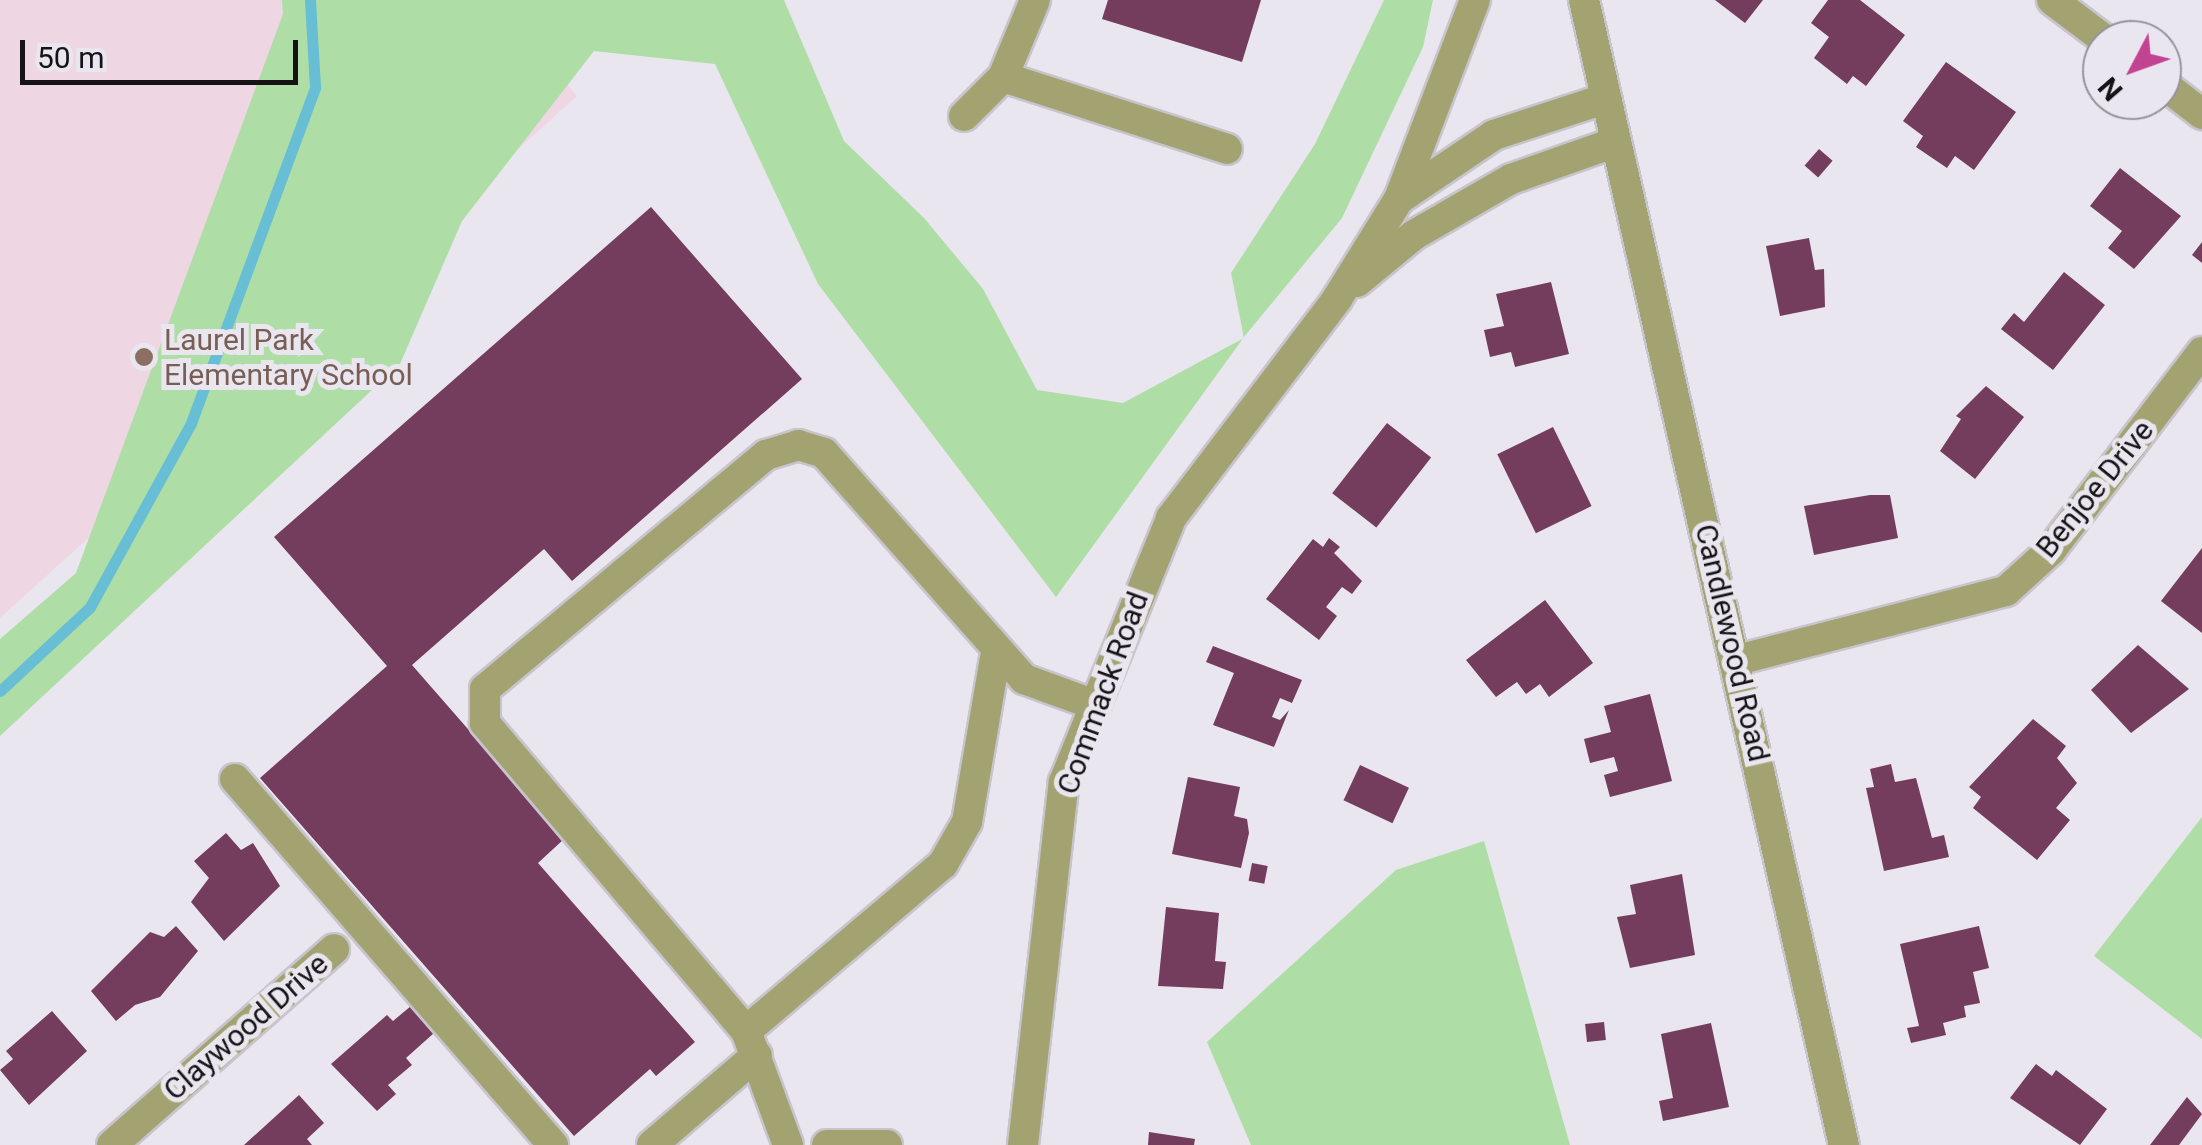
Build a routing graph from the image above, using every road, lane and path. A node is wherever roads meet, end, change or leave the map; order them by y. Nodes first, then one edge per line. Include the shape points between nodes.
1 (1035, 0) edge
2 (1475, 0) edge
3 (1584, 0) edge
4 (2052, 0) edge
5 (2082, 23) edge
6 (1003, 76) junction
7 (1604, 98) junction
8 (2182, 98) edge
9 (2202, 114) edge
10 (964, 116) dead end
11 (1616, 142) junction
12 (1227, 149) dead end
13 (1399, 199) junction
14 (1337, 299) junction
15 (2202, 352) edge
16 (996, 652) junction
17 (1737, 660) junction
18 (1095, 705) junction
19 (235, 780) dead end
20 (334, 949) dead end
21 (751, 1043) junction
22 (1847, 1143) edge
23 (112, 1145) edge
24 (553, 1145) edge
25 (652, 1145) edge
26 (788, 1145) edge
27 (827, 1145) edge
28 (887, 1145) edge
29 (1023, 1145) edge

1 - 6 street
2 - 13 street
3 - 7 street
4 - 5 street
6 - 10 street
6 - 12 street
7 - 11 street
7 - 13 street, Commack Road via 1494,135
8 - 9 street
11 - 14 street, Commack Road via 1511,179 1414,235
11 - 17 street, Candlewood Road
13 - 14 street, Commack Road
14 - 18 street, Commack Road via 1171,518
15 - 17 street, Benjoe Drive via 2051,550 2006,591
16 - 18 street via 1024,679
16 - 21 street via 966,822 943,864
16 - 21 street via 824,453 798,445 766,455 485,689 485,723
17 - 22 street, Candlewood Road
18 - 29 street, Commack Road via 1064,782
19 - 24 street
20 - 23 street, Claywood Drive
21 - 25 street
21 - 26 street
27 - 28 street

